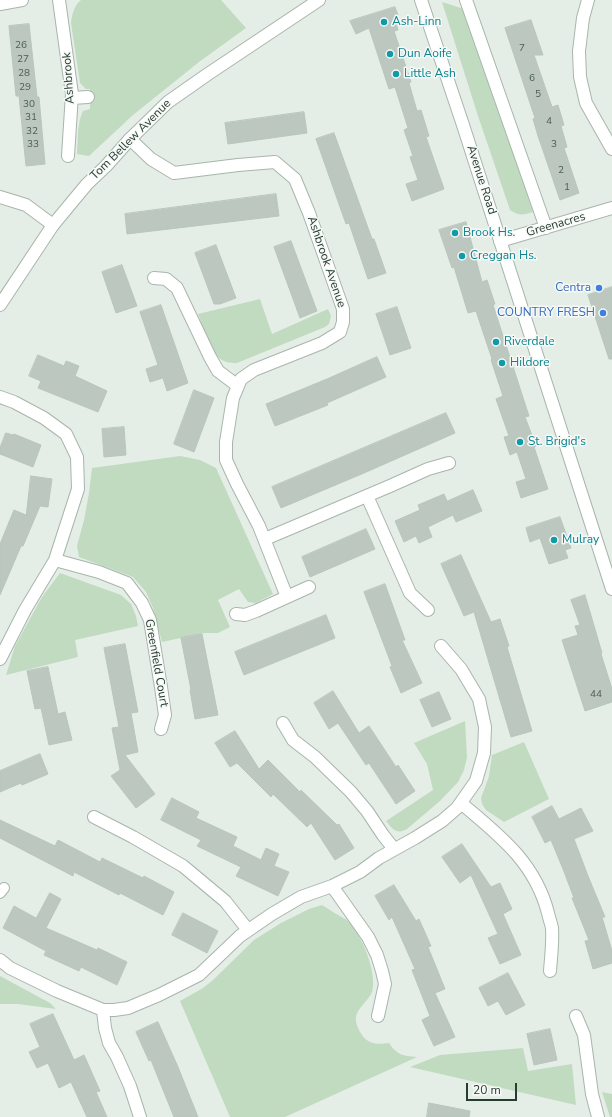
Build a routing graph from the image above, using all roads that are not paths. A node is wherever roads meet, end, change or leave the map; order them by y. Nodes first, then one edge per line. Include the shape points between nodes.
1 (22, 0) edge
2 (59, 0) edge
3 (319, 0) edge
4 (421, 0) edge
5 (466, 0) edge
6 (588, 0) edge
7 (0, 4) edge
8 (88, 97) dead end
9 (72, 98) junction
10 (130, 139) junction
11 (612, 149) edge
12 (68, 156) dead end
13 (0, 197) edge
14 (612, 208) edge
15 (53, 225) junction
16 (546, 228) junction
17 (500, 241) junction
18 (154, 278) dead end
19 (0, 305) edge
20 (238, 386) junction
21 (0, 397) edge
22 (449, 463) dead end
23 (367, 496) junction
24 (264, 539) junction
25 (55, 560) junction
26 (308, 587) dead end
27 (612, 589) edge
28 (287, 596) junction
29 (428, 610) dead end
30 (236, 614) dead end
31 (441, 646) dead end
32 (0, 659) edge
33 (283, 723) dead end
34 (162, 729) dead end
35 (461, 803) junction
36 (94, 817) dead end
37 (394, 849) junction
38 (332, 886) junction
39 (248, 930) junction
40 (0, 960) edge
41 (550, 971) dead end
42 (103, 1010) junction
43 (378, 1016) dead end
44 (576, 1016) dead end
45 (140, 1117) edge
46 (598, 1117) edge

1 - 7 street
2 - 9 street, Ashbrook
3 - 10 street, Tom Bellew Avenue via 168,102
4 - 17 street, Avenue Road
5 - 16 street
6 - 11 street via 579,51 580,77 586,103
8 - 9 street
9 - 12 street, Ashbrook
10 - 15 street, Tom Bellew Avenue via 87,184
10 - 20 street, Ashbrook Avenue via 151,158 174,173 275,162 295,179 310,213 343,309 340,332 322,343 254,370 241,379
13 - 15 street via 26,205
14 - 16 street, Greenacres
15 - 19 street, Tom Bellew Avenue
16 - 17 street, Greenacres
17 - 27 street, Avenue Road
18 - 20 street via 166,279 177,288 218,371
20 - 24 street, Ashbrook Avenue via 233,398 226,442 226,460
21 - 25 street via 44,418 66,434 77,457 78,489
22 - 23 street via 428,469
23 - 24 street
23 - 29 street via 410,593
24 - 28 street, Ashbrook Avenue
25 - 32 street
25 - 34 street, Greenfield Court via 128,583 142,603 150,620 161,687 165,715
26 - 28 street
28 - 30 street via 245,615
31 - 35 street via 461,669 478,698 485,727 484,753 476,781
33 - 37 street via 293,740 351,792
35 - 37 street via 442,821
35 - 41 street via 519,855 538,884 552,928
36 - 39 street via 183,866 226,902
37 - 38 street via 360,872
38 - 39 street via 301,897
38 - 43 street via 368,937 377,956 385,984
39 - 42 street via 199,975 128,1008
40 - 42 street via 10,968 57,991
42 - 45 street via 109,1044 130,1086
44 - 46 street via 584,1035 592,1094

